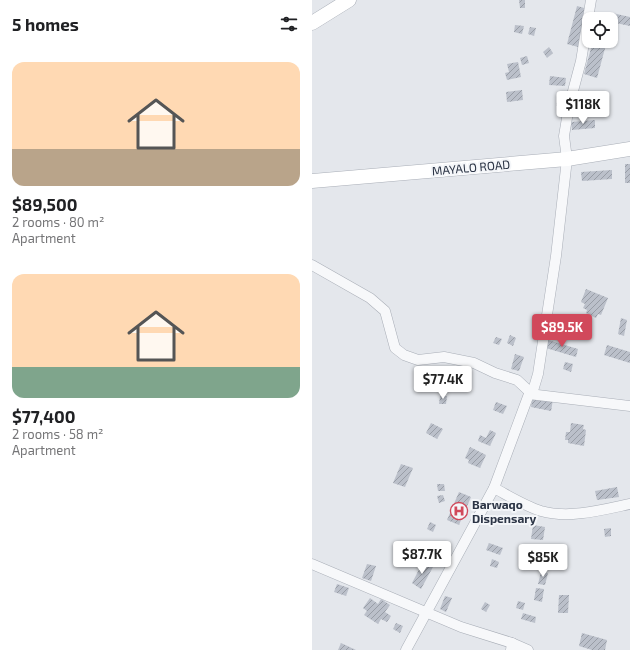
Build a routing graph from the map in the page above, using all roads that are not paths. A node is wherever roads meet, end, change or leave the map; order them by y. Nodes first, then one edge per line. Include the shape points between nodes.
1 (349, 0) edge
2 (591, 0) edge
3 (312, 23) edge
4 (630, 149) edge
5 (567, 159) junction
6 (312, 181) edge
7 (312, 265) edge
8 (532, 394) junction
9 (630, 406) edge
10 (494, 488) junction
11 (630, 504) edge
12 (312, 564) edge
13 (426, 612) junction
14 (512, 646) edge
15 (406, 650) edge
16 (528, 650) edge

1 - 3 street
2 - 5 street via 581,61 564,136
4 - 5 street, MAYALO ROAD
5 - 6 street, MAYALO ROAD
5 - 8 street via 550,301 538,374
7 - 8 street via 370,298 385,311 395,348 404,355 418,360 444,357 474,363 517,380
8 - 9 street
8 - 10 street
10 - 11 street via 534,508 549,512 580,512
10 - 13 street
12 - 13 street
13 - 14 street
13 - 15 street
14 - 16 street

